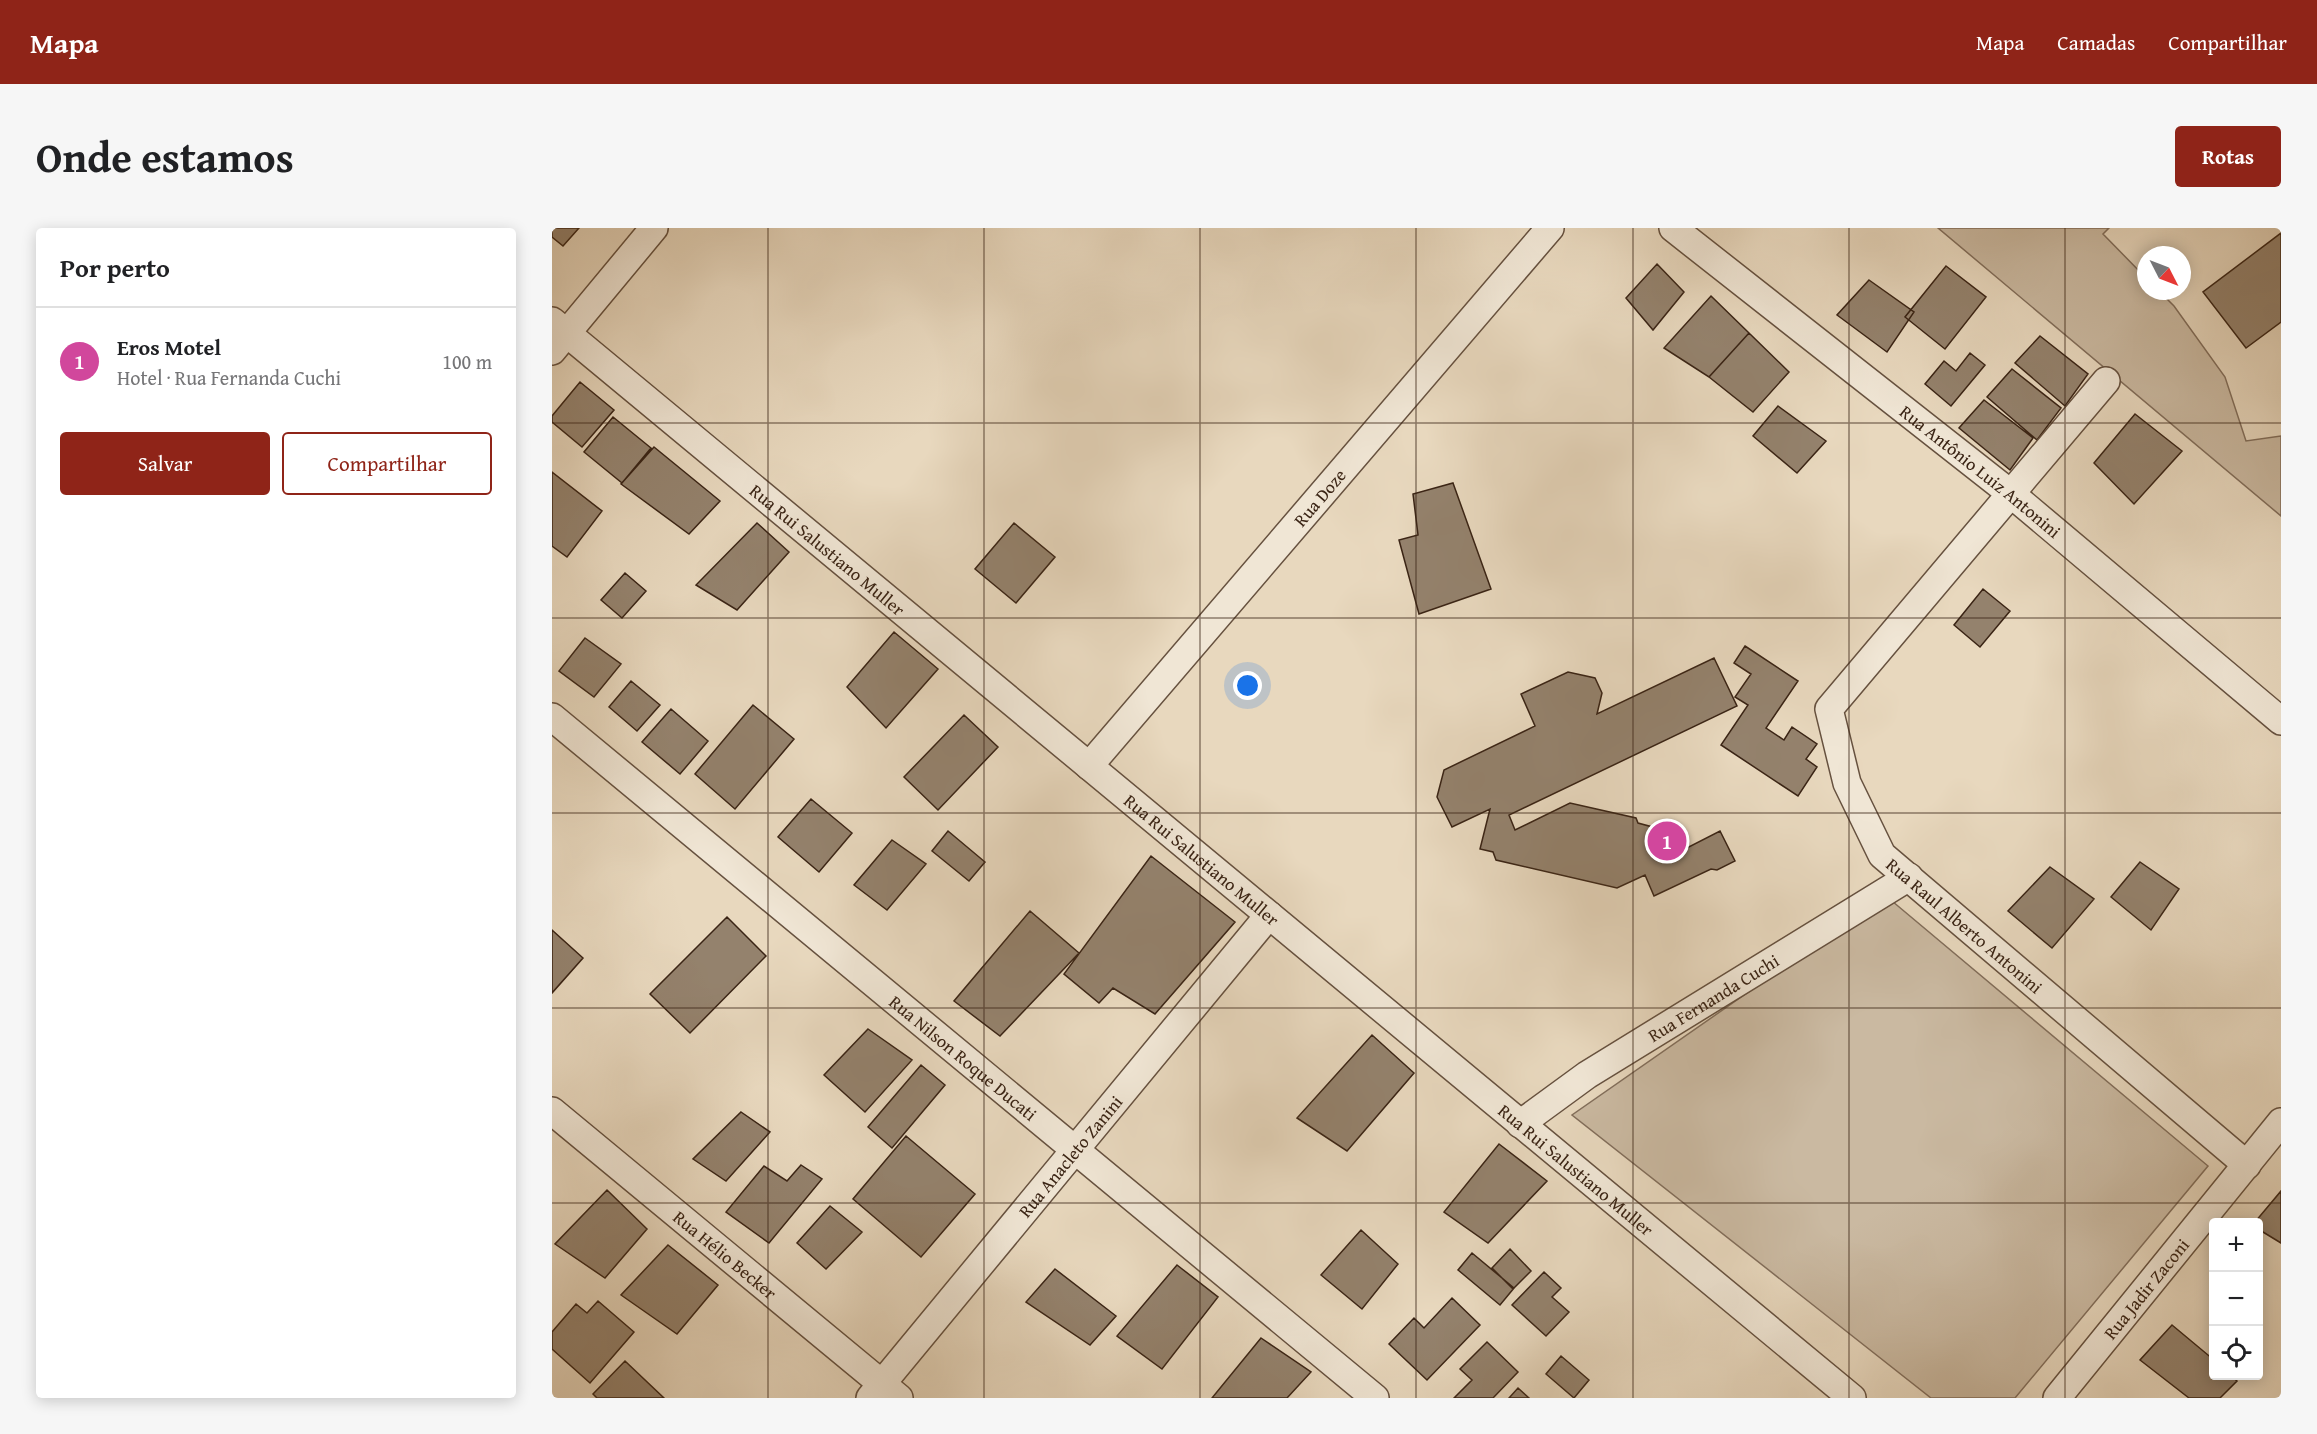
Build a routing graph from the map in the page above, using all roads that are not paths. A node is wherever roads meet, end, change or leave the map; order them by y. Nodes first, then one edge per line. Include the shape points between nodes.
1 (654, 228) edge
2 (1550, 228) edge
3 (1673, 228) edge
4 (557, 335) edge
5 (2106, 381) dead end
6 (2010, 493) junction
7 (552, 717) edge
8 (2281, 721) edge
9 (1089, 766) junction
10 (1909, 877) junction
11 (1269, 915) junction
12 (552, 1111) edge
13 (2281, 1122) edge
14 (1520, 1124) junction
15 (1075, 1149) junction
16 (2247, 1165) junction
17 (884, 1393) edge
18 (1375, 1398) edge
19 (1852, 1398) edge
20 (2057, 1398) edge

1 - 4 street
2 - 9 street, Rua Doze
3 - 6 street, Rua Antônio Luiz Antonini
4 - 9 street, Rua Rui Salustiano Muller
5 - 6 street, Rua Raul Alberto Antonini
6 - 8 street, Rua Antônio Luiz Antonini
6 - 10 street, Rua Raul Alberto Antonini via 1829,710 1847,783 1882,855
7 - 15 street, Rua Nilson Roque Ducati
9 - 11 street, Rua Rui Salustiano Muller
10 - 14 street, Rua Fernanda Cuchi via 1587,1075
10 - 16 street, Rua Raul Alberto Antonini
11 - 14 street, Rua Rui Salustiano Muller
11 - 15 street, Rua Anacleto Zanini
12 - 17 street, Rua Hélio Becker
13 - 16 street, Rua Jadir Zaconi
14 - 19 street, Rua Rui Salustiano Muller
15 - 17 street, Rua Anacleto Zanini
15 - 18 street, Rua Nilson Roque Ducati
16 - 20 street, Rua Jadir Zaconi

